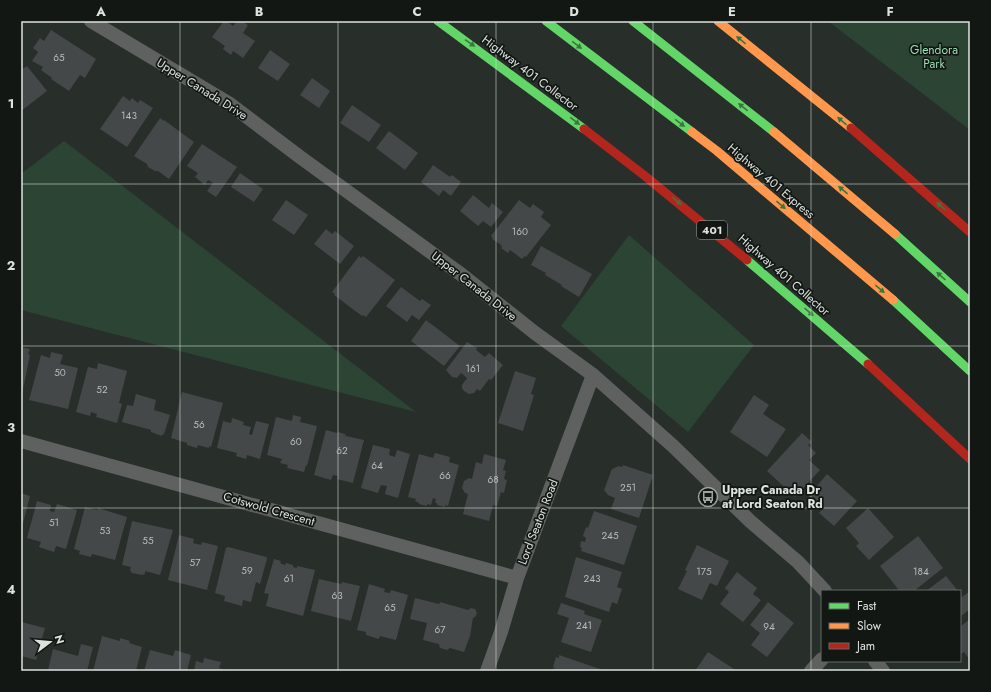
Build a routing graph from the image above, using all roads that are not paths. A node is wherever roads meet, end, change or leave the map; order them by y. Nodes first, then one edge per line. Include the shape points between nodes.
1 (91, 21) edge
2 (438, 21) edge
3 (546, 21) edge
4 (633, 21) edge
5 (718, 21) edge
6 (970, 232) edge
7 (970, 302) edge
8 (970, 371) edge
9 (593, 375) junction
10 (21, 441) edge
11 (970, 459) edge
12 (517, 578) junction
13 (824, 590) edge
14 (821, 660) edge
15 (876, 662) edge
16 (488, 671) edge
17 (811, 671) edge
18 (882, 671) edge

1 - 9 street, Upper Canada Drive via 230,104
2 -> 11 highway, Highway 401 Collector / 401 via 554,105 655,183 779,285
3 -> 8 highway, Highway 401 Express via 717,151 912,317
7 -> 4 highway via 810,162
6 -> 5 highway via 846,124
9 - 12 street, Lord Seaton Road
9 - 13 street, Upper Canada Drive via 673,446 751,522 798,562
10 - 12 street, Cotswold Crescent
12 - 16 street, Lord Seaton Road
14 - 17 street
15 - 18 street

